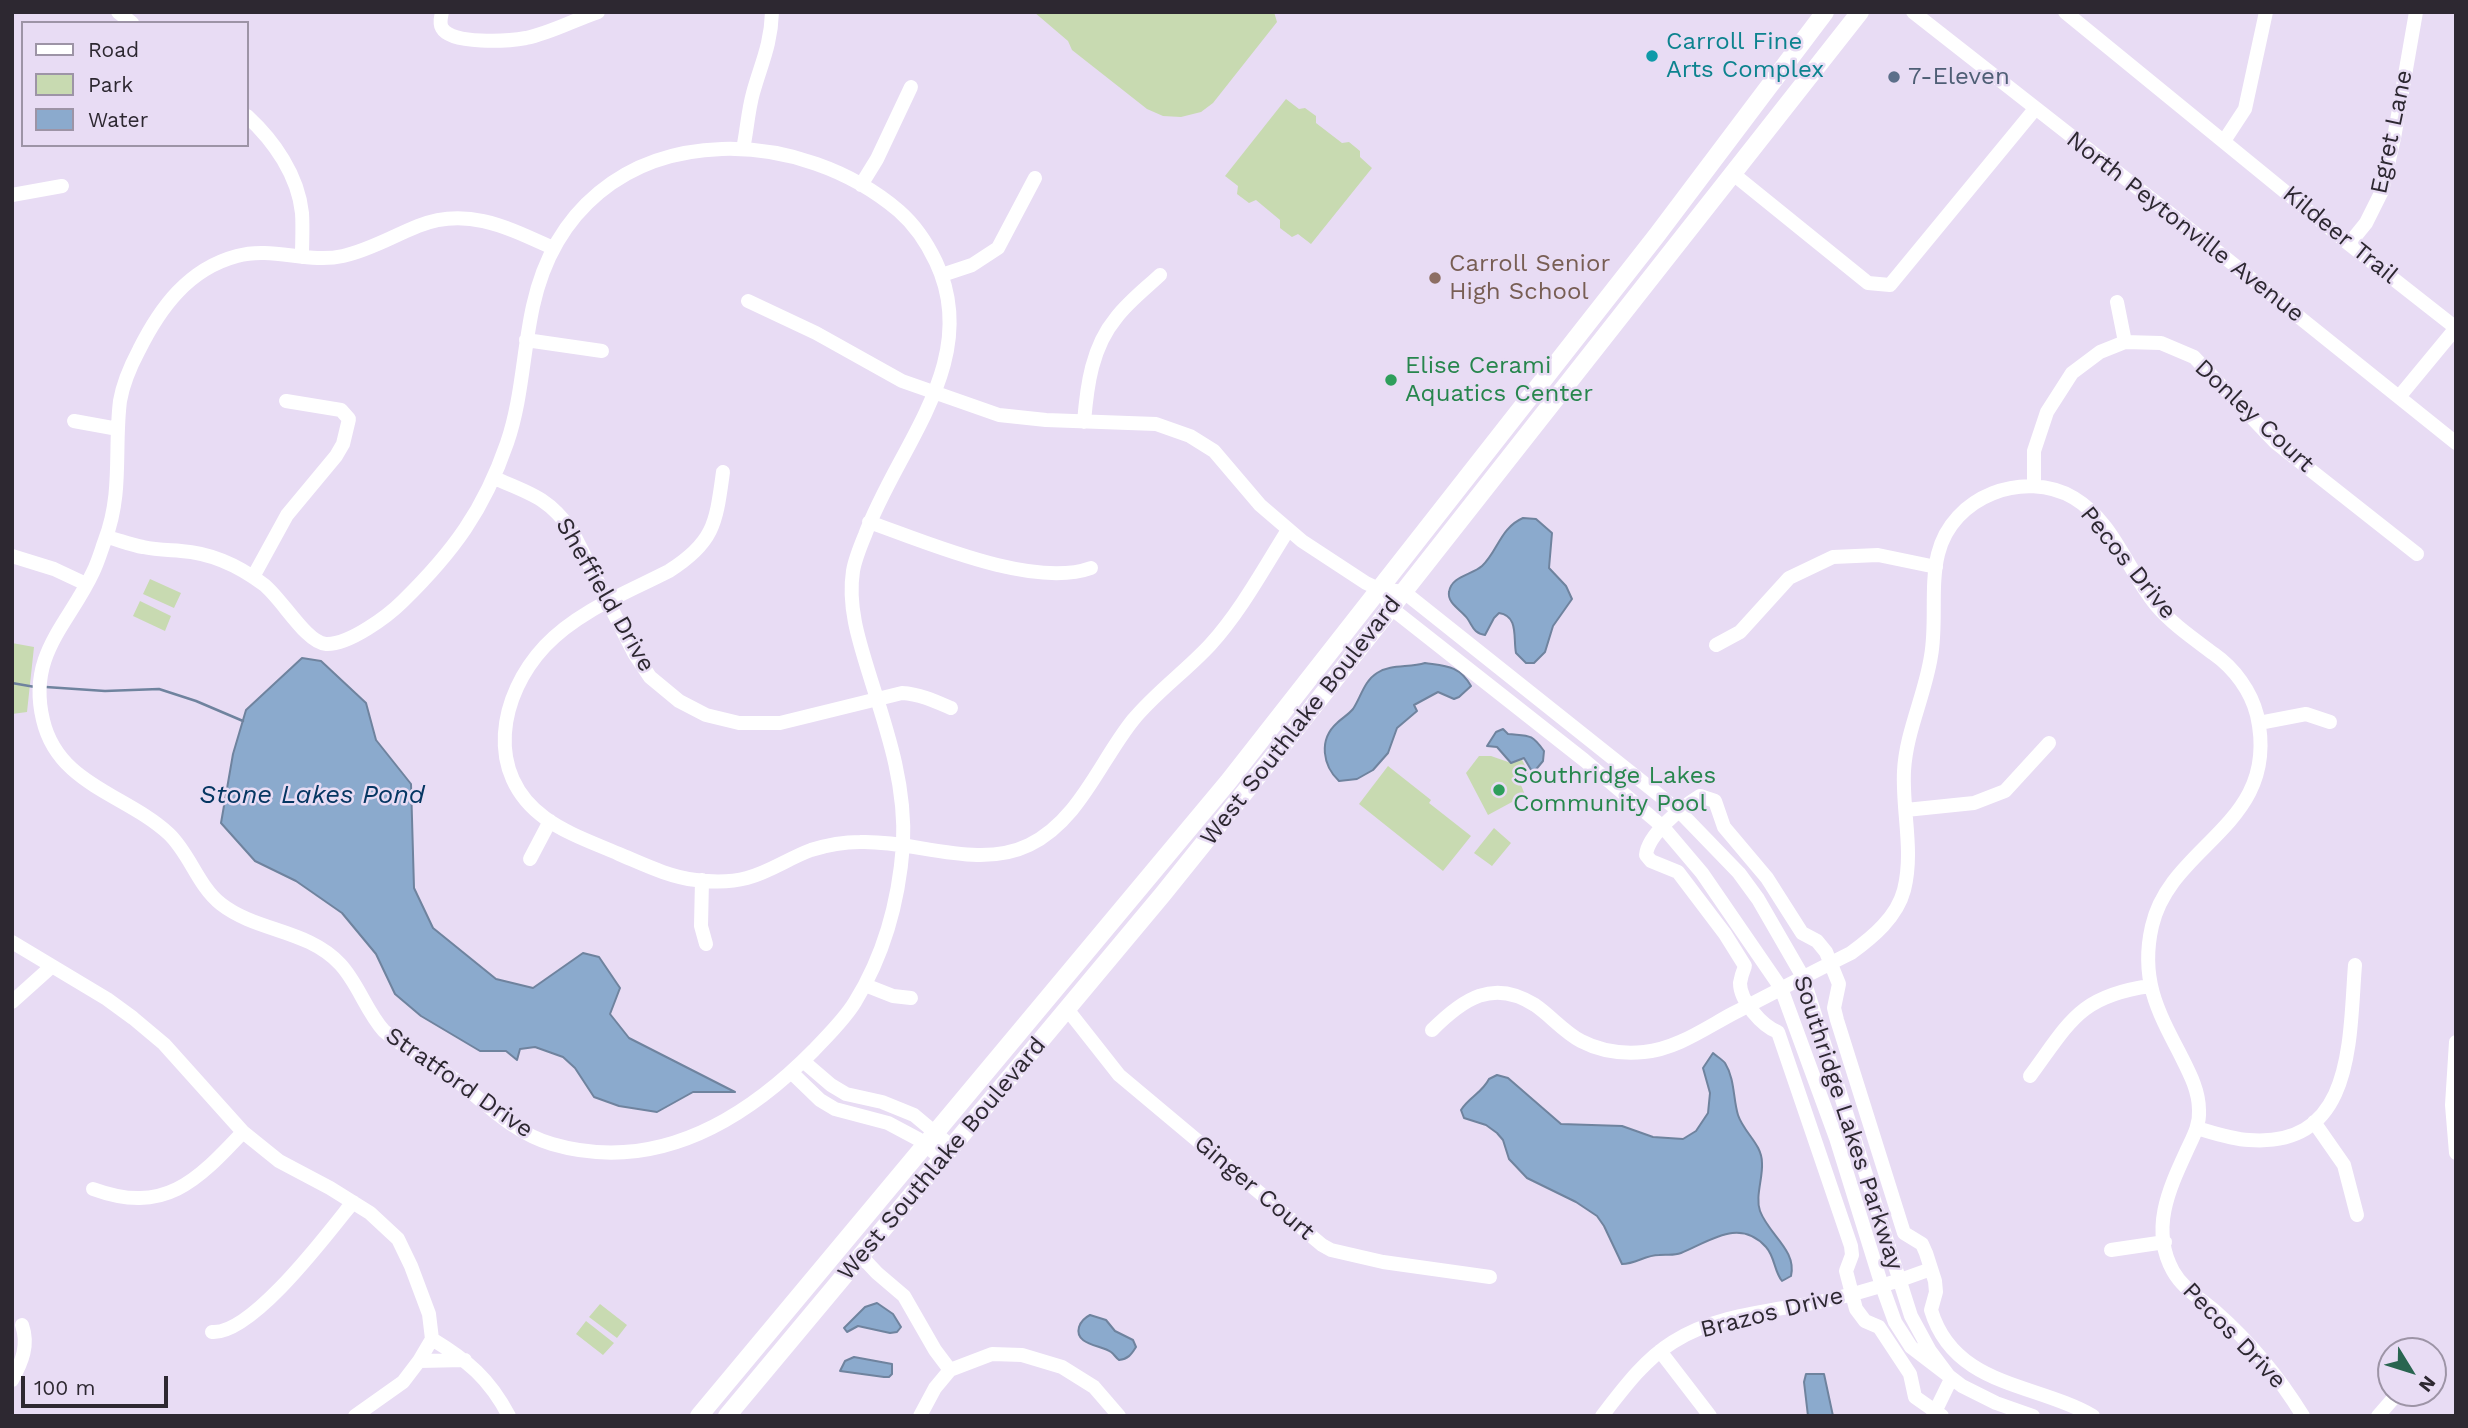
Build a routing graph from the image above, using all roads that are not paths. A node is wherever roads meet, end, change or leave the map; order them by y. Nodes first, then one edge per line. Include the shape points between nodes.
1 (442, 12) edge
2 (598, 12) edge
3 (772, 12) edge
4 (1825, 12) edge
5 (1860, 12) edge
6 (1913, 12) edge
7 (2065, 12) edge
8 (2266, 12) edge
9 (2416, 12) edge
10 (911, 87) dead end
11 (2035, 109) junction
12 (248, 117) edge
13 (2224, 141) junction
14 (743, 149) junction
15 (1732, 173) junction
16 (1035, 178) dead end
17 (861, 185) junction
18 (62, 186) dead end
19 (12, 195) edge
20 (2349, 244) junction
21 (553, 248) junction
22 (302, 257) junction
23 (942, 275) junction
24 (1160, 275) dead end
25 (748, 301) dead end
26 (2117, 302) dead end
27 (2456, 328) edge
28 (526, 340) junction
29 (2125, 342) junction
30 (602, 351) dead end
31 (935, 394) junction
32 (2399, 397) junction
33 (286, 401) dead end
34 (74, 421) dead end
35 (1084, 422) junction
36 (118, 429) junction
37 (2456, 443) edge
38 (723, 472) dead end
39 (494, 478) junction
40 (2034, 486) junction
41 (869, 522) junction
42 (1288, 530) junction
43 (107, 537) junction
44 (2417, 554) dead end
45 (12, 556) edge
46 (1091, 568) dead end
47 (1936, 568) junction
48 (253, 577) junction
49 (86, 584) junction
50 (1380, 589) junction
51 (1404, 592) junction
52 (608, 602) junction
53 (1391, 608) junction
54 (1716, 645) dead end
55 (877, 699) junction
56 (951, 708) dead end
57 (2330, 722) dead end
58 (2259, 723) junction
59 (2049, 743) dead end
60 (1906, 810) junction
61 (1679, 811) junction
62 (550, 821) junction
63 (1663, 827) junction
64 (903, 845) junction
65 (530, 859) dead end
66 (702, 880) junction
67 (12, 942) edge
68 (706, 944) dead end
69 (1831, 963) junction
70 (2355, 965) dead end
71 (51, 967) junction
72 (1803, 977) junction
73 (865, 985) junction
74 (2150, 986) junction
75 (1781, 988) junction
76 (911, 998) dead end
77 (12, 1002) edge
78 (1749, 1005) junction
79 (1068, 1009) junction
80 (1432, 1030) dead end
81 (2456, 1042) edge
82 (803, 1061) junction
83 (791, 1072) junction
84 (2030, 1076) dead end
85 (2314, 1122) junction
86 (2197, 1128) junction
87 (243, 1132) junction
88 (931, 1139) junction
89 (946, 1152) junction
90 (2456, 1153) edge
91 (93, 1188) dead end
92 (353, 1202) junction
93 (2357, 1215) dead end
94 (2165, 1242) junction
95 (2111, 1250) dead end
96 (861, 1256) junction
97 (1931, 1269) junction
98 (1490, 1277) dead end
99 (1900, 1280) junction
100 (1882, 1286) junction
101 (1852, 1294) junction
102 (22, 1325) dead end
103 (212, 1332) dead end
104 (432, 1339) junction
105 (1660, 1351) junction
106 (467, 1360) junction
107 (419, 1361) junction
108 (950, 1370) junction
109 (1951, 1378) junction
110 (12, 1380) edge
111 (1936, 1414) edge
112 (355, 1416) edge
113 (509, 1416) edge
114 (699, 1416) edge
115 (727, 1416) edge
116 (920, 1416) edge
117 (1119, 1416) edge
118 (1602, 1416) edge
119 (1710, 1416) edge
120 (2033, 1416) edge
121 (2093, 1416) edge
122 (2302, 1416) edge

1 - 2 street via 443,31 477,40 526,38
3 - 14 street
4 - 50 main road, West Southlake Boulevard
5 - 15 main road, West Southlake Boulevard
6 - 11 street, North Peytonville Avenue
7 - 13 street, Kildeer Trail
8 - 13 street via 2245,109
9 - 20 street, Egret Lane via 2382,191
10 - 17 street
11 - 15 street via 1890,285 1868,283
11 - 32 street, North Peytonville Avenue
12 - 22 street via 269,136 295,186 302,213
13 - 20 street, Kildeer Trail
14 - 17 street, Stratford Drive via 815,163
14 - 21 street, Stratford Drive via 684,153 629,171 575,214
15 - 51 main road, West Southlake Boulevard
16 - 23 street via 998,248 972,265
17 - 23 street, Stratford Drive via 907,219
18 - 19 street
20 - 27 street, Kildeer Trail
21 - 22 street, Stratford Drive via 492,221 454,218 422,224 344,256
21 - 28 street, Stratford Drive via 534,298
22 - 36 street, Stratford Drive via 254,252 237,255 215,263 183,286 163,306 127,373
23 - 31 street, Stratford Drive via 949,341
24 - 35 street via 1118,315 1100,342 1087,389
25 - 31 street via 902,382
26 - 29 street
27 - 32 street
28 - 30 street
28 - 39 street, Stratford Drive via 510,434
29 - 40 street, Donley Court via 2100,352 2072,373 2052,404 2034,451
29 - 44 street, Donley Court via 2161,343 2194,357 2275,442
31 - 35 street via 999,415
31 - 41 street, Stratford Drive
32 - 37 street, North Peytonville Avenue
33 - 48 street via 341,410 349,419 337,456 287,515
34 - 36 street
35 - 42 street via 1156,424 1190,436 1214,451
36 - 43 street, Stratford Drive via 118,485
38 - 52 street via 716,519 703,543 669,571
39 - 48 street, Stratford Drive via 474,519 424,580 391,613 360,632 332,643 316,640 276,595
39 - 52 street, Sheffield Drive via 547,502 561,515
40 - 47 street, Pecos Drive via 2011,486 1982,498 1963,513 1942,541
40 - 58 street, Pecos Drive via 2063,492 2096,514 2154,602 2235,673
41 - 46 street via 975,560 1064,574
41 - 55 street, Stratford Drive via 852,579 854,620
42 - 50 street
42 - 64 street via 1213,642 1133,720 1056,828 1029,845 994,854
43 - 48 street, Stratford Drive via 148,549 210,556
43 - 49 street, Stratford Drive
45 - 49 street
47 - 54 street via 1878,555 1833,557 1789,578 1740,632
47 - 60 street, Pecos Drive via 1932,652 1904,765
49 - 83 street, Stratford Drive via 47,651 41,687 43,720 59,755 92,786 156,822 179,845 220,904 248,920 305,938 339,963 384,1031 505,1121 547,1143 579,1150 626,1152 664,1147 735,1114
50 - 51 street
50 - 53 street, Southridge Lakes Parkway
50 - 88 main road, West Southlake Boulevard via 1220,792
51 - 53 main road, West Southlake Boulevard
51 - 61 street, Southridge Lakes Parkway
52 - 55 street, Sheffield Drive via 650,677 679,701 706,715 738,723 780,723
52 - 62 street via 578,618 546,646 507,711 511,777 524,797
53 - 63 street, Southridge Lakes Parkway
53 - 79 main road, West Southlake Boulevard
55 - 56 street, Sheffield Drive via 912,694
55 - 64 street, Stratford Drive via 900,780
57 - 58 street via 2306,714
58 - 74 street, Pecos Drive via 2258,764 2246,799 2179,876 2158,908 2148,956
59 - 60 street via 2005,790 1974,803
60 - 69 street, Pecos Drive via 1909,859 1900,902 1867,941
61 - 63 street, Southridge Lakes Parkway
61 - 69 street, Southridge Lakes Parkway via 1700,796 1715,801 1724,827 1768,878 1802,933 1822,945
61 - 72 street, Southridge Lakes Parkway via 1739,873
62 - 65 street
62 - 66 street via 658,870
63 - 75 street, Southridge Lakes Parkway via 1714,889
63 - 78 street, Southridge Lakes Parkway via 1646,855 1651,862 1678,872 1725,934 1745,966 1741,988
64 - 66 street via 828,845 750,877
64 - 73 street, Stratford Drive via 892,915
66 - 68 street via 701,926
67 - 71 street
69 - 72 street, Pecos Drive
69 - 97 street, Southridge Lakes Parkway via 1839,984 1834,1008 1837,1020 1904,1233 1922,1244
70 - 85 street via 2346,1068 2335,1097
71 - 77 street
71 - 87 street via 107,999 164,1044
72 - 75 street, Pecos Drive
72 - 99 street, Southridge Lakes Parkway
73 - 76 street
73 - 82 street, Stratford Drive via 851,1008
74 - 84 street via 2110,994 2086,1008 2073,1018
74 - 86 street, Pecos Drive via 2197,1093
75 - 78 street, Pecos Drive
75 - 100 street, Southridge Lakes Parkway via 1836,1138
78 - 80 street, Pecos Drive via 1680,1042 1640,1052 1606,1051 1584,1043 1535,1005 1505,993 1472,997
78 - 101 street, Southridge Lakes Parkway via 1763,1025 1778,1032 1787,1053 1851,1246 1846,1271
79 - 89 main road, West Southlake Boulevard
79 - 98 street, Ginger Court via 1119,1075 1322,1245 1383,1262
81 - 90 street via 2452,1105
82 - 83 street, Stratford Drive
82 - 88 street via 846,1094 914,1115
83 - 88 street via 828,1104
85 - 86 street via 2293,1136 2278,1139 2250,1140
85 - 93 street via 2344,1165
86 - 94 street, Pecos Drive via 2163,1208
87 - 91 street via 210,1167 172,1192 117,1198
87 - 92 street via 279,1161
88 - 89 street
88 - 114 main road, West Southlake Boulevard
89 - 96 main road, West Southlake Boulevard
92 - 103 street via 264,1304 230,1328
92 - 104 street via 398,1239 429,1314
94 - 95 street
94 - 122 street, Pecos Drive via 2181,1282 2276,1373
96 - 108 street via 904,1296
96 - 115 main road, West Southlake Boulevard
97 - 99 street, Brazos Drive
97 - 121 street, Southridge Lakes Parkway via 1936,1292 1931,1310 1934,1319 1966,1360 1991,1378
99 - 100 street, Brazos Drive
99 - 109 street, Southridge Lakes Parkway via 1911,1316
100 - 101 street, Brazos Drive
100 - 109 street, Southridge Lakes Parkway via 1895,1322 1911,1347
101 - 105 street, Brazos Drive via 1714,1324
101 - 111 street, Southridge Lakes Parkway via 1859,1315 1879,1327 1910,1374 1915,1397
102 - 110 street via 23,1356
104 - 106 street
104 - 107 street
105 - 118 street, Brazos Drive
105 - 119 street
106 - 107 street
106 - 113 street
107 - 112 street via 403,1382
108 - 116 street
108 - 117 street via 992,1354 1022,1355 1062,1367 1094,1387
109 - 111 street
109 - 120 street, Southridge Lakes Parkway via 1996,1403

